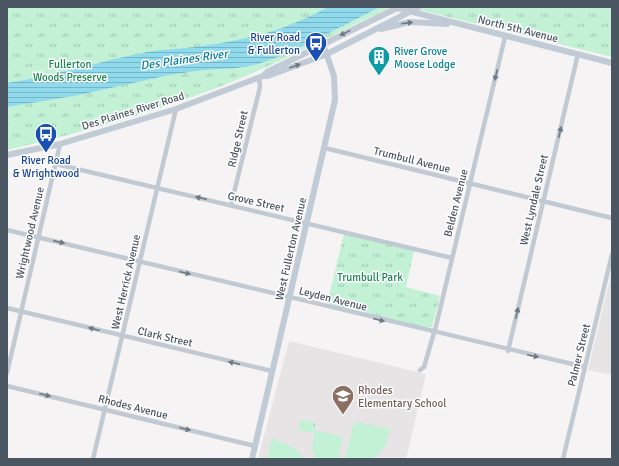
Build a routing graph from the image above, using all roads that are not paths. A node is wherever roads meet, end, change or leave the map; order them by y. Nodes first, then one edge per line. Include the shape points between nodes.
1 (419, 7) edge
2 (398, 8) edge
3 (410, 11) junction
4 (455, 24) junction
5 (370, 32) junction
6 (505, 37) junction
7 (323, 44) junction
8 (327, 54) junction
9 (578, 54) junction
10 (612, 63) edge
11 (261, 77) junction
12 (176, 109) junction
13 (60, 144) junction
14 (325, 148) junction
15 (7, 156) edge
16 (56, 164) junction
17 (470, 184) junction
18 (157, 188) junction
19 (543, 201) junction
20 (231, 205) junction
21 (612, 218) edge
22 (307, 223) junction
23 (7, 230) edge
24 (38, 238) junction
25 (612, 254) edge
26 (452, 258) junction
27 (140, 262) junction
28 (290, 298) junction
29 (7, 308) edge
30 (21, 311) junction
31 (433, 333) junction
32 (122, 336) junction
33 (508, 350) junction
34 (585, 367) junction
35 (420, 370) dead end
36 (272, 372) junction
37 (7, 373) edge
38 (7, 386) edge
39 (105, 410) junction
40 (255, 446) junction
41 (93, 459) edge
42 (252, 459) edge
43 (563, 459) edge

1 - 3 main road, Des Plaines River Road
2 - 3 main road, North 5th Avenue
2 -> 7 main road, Des Plaines River Road
3 - 4 main road, North 5th Avenue
3 - 5 main road, Des Plaines River Road
5 -> 4 main road via 410,22
4 - 6 main road, North 5th Avenue
5 - 8 main road, Des Plaines River Road
6 - 9 main road, North 5th Avenue
6 -> 17 street, Belden Avenue
7 - 8 main road, West Fullerton Avenue
7 - 11 main road, Des Plaines River Road
11 -> 8 main road, Des Plaines River Road
8 - 14 main road, West Fullerton Avenue via 336,94
9 - 10 main road, North 5th Avenue
19 -> 9 street, West Lyndale Street
11 - 12 main road, Des Plaines River Road
11 - 20 street, Ridge Street
12 - 13 main road, Des Plaines River Road
12 - 18 street, West Herrick Avenue
13 - 15 main road, Des Plaines River Road
13 - 16 street, Wrightwood Avenue
14 - 17 street, Trumbull Avenue
14 - 22 main road, West Fullerton Avenue
16 - 18 street, Grove Street
16 - 24 street, Wrightwood Avenue
17 - 19 street, Trumbull Avenue
17 - 26 street, Belden Avenue
20 -> 18 street, Grove Street
18 - 27 street, West Herrick Avenue
19 - 21 street, Trumbull Avenue
33 -> 19 street, West Lyndale Street
20 - 22 street, Grove Street
22 - 26 street, Grove Street
22 - 28 main road, West Fullerton Avenue
23 - 24 street, Leyden Avenue
24 -> 27 street, Leyden Avenue
24 - 30 street, Wrightwood Avenue
25 - 34 street, Palmer Street
26 - 31 street, Belden Avenue
27 -> 28 street, Leyden Avenue
27 - 32 street, West Herrick Avenue
28 -> 31 street, Leyden Avenue
28 - 36 main road, West Fullerton Avenue
29 - 30 street, Clark Street
32 -> 30 street, Clark Street
30 - 37 street, Wrightwood Avenue
31 - 33 street, Leyden Avenue
31 - 35 street, Belden Avenue via 424,367
36 -> 32 street, Clark Street
32 - 39 street, West Herrick Avenue
33 -> 34 street, Leyden Avenue
34 - 43 street, Palmer Street
36 - 40 main road, West Fullerton Avenue
38 -> 39 street, Rhodes Avenue
39 -> 40 street, Rhodes Avenue
39 - 41 street, West Herrick Avenue
40 - 42 main road, West Fullerton Avenue

